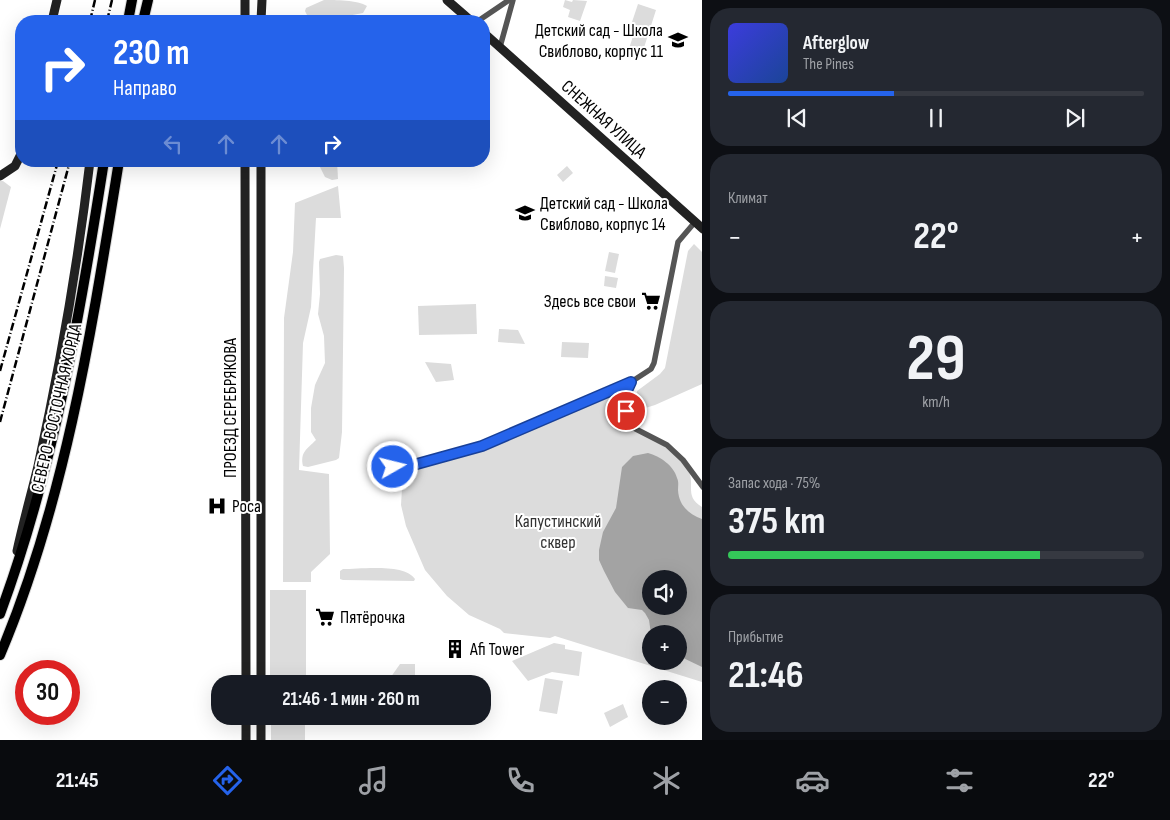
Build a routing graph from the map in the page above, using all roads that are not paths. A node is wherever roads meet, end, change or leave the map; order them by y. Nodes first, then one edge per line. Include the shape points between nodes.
1 (56, 0) edge
2 (132, 0) edge
3 (148, 0) edge
4 (245, 0) edge
5 (262, 0) edge
6 (447, 0) edge
7 (509, 0) edge
8 (513, 0) edge
9 (53, 15) edge
10 (129, 15) edge
11 (145, 15) edge
12 (245, 15) edge
13 (261, 15) edge
14 (464, 15) edge
15 (487, 15) edge
16 (490, 38) edge
17 (500, 47) junction
18 (15, 166) edge
19 (89, 167) edge
20 (103, 167) edge
21 (118, 167) edge
22 (245, 167) edge
23 (261, 167) edge
24 (0, 176) edge
25 (695, 222) junction
26 (702, 229) edge
27 (631, 382) junction
28 (380, 467) dead end
29 (702, 487) edge
30 (4, 602) junction
31 (0, 614) edge
32 (0, 656) edge
33 (246, 675) edge
34 (261, 675) edge
35 (246, 725) edge
36 (261, 725) edge
37 (246, 740) edge
38 (261, 740) edge

1 - 9 main road
2 - 10 main road
3 - 11 main road
4 - 12 main road
5 - 13 main road
6 - 14 main road
7 - 15 street
8 - 17 street
16 - 17 main road, СНЕЖНАЯ УЛИЦА
17 - 25 main road, СНЕЖНАЯ УЛИЦА
18 - 24 main road
19 - 30 main road via 49,412
20 - 30 main road, СЕВЕРО-ВОСТОЧНАЯ ХОРДА via 78,322 53,438 34,511
21 - 32 main road, СЕВЕРО-ВОСТОЧНАЯ ХОРДА via 93,323 70,430 37,552
22 - 33 main road, ПРОЕЗД СЕРЕБРЯКОВА
23 - 34 main road, ПРОЕЗД СЕРЕБРЯКОВА
25 - 26 main road, СНЕЖНАЯ УЛИЦА
25 - 27 street via 678,242 654,363
27 - 28 street via 482,446 406,467
27 - 29 street via 625,395 630,426 667,445 684,460
30 - 31 main road, СЕВЕРО-ВОСТОЧНАЯ ХОРДА
35 - 37 main road
36 - 38 main road

